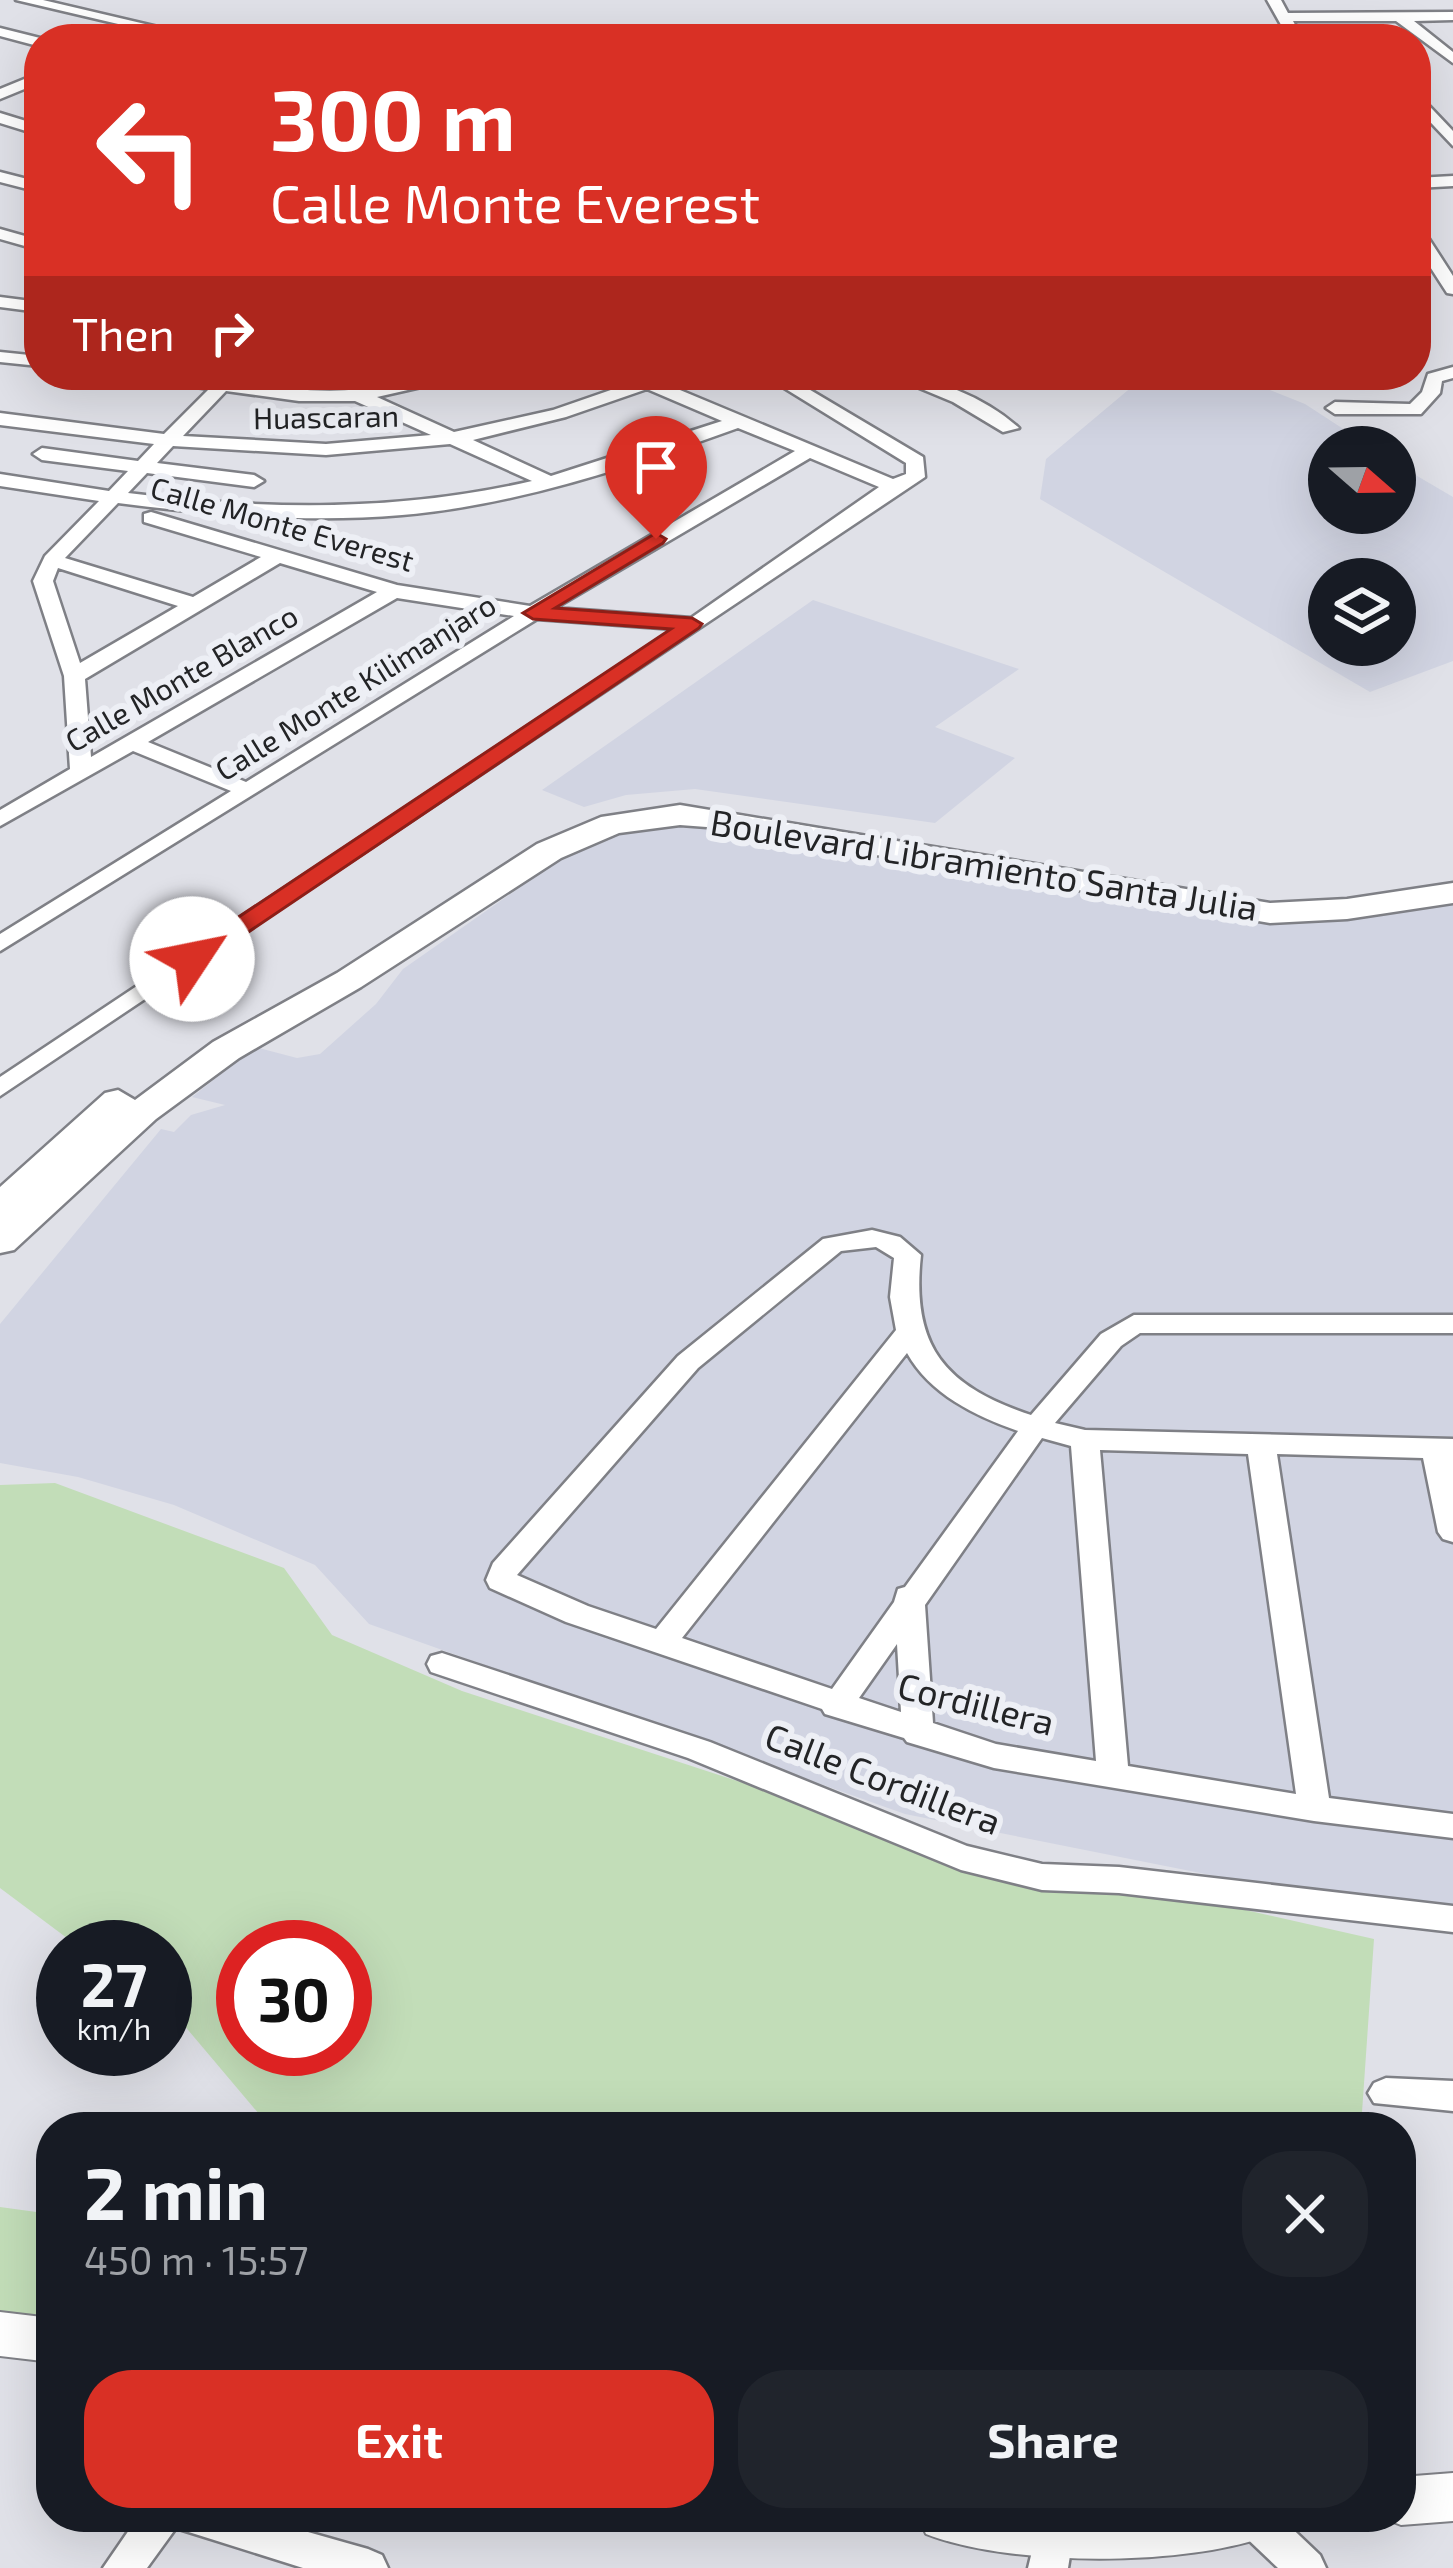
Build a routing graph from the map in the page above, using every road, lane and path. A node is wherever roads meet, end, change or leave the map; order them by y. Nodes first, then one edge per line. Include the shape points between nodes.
1 (23, 0) edge
2 (1274, 0) edge
3 (1453, 16) edge
4 (1282, 17) junction
5 (1310, 17) junction
6 (1400, 17) junction
7 (133, 24) edge
8 (1286, 24) edge
9 (1318, 24) edge
10 (1409, 24) edge
11 (1431, 115) edge
12 (1453, 141) edge
13 (1431, 255) edge
14 (1453, 289) edge
15 (1452, 372) edge
16 (215, 390) edge
17 (271, 390) edge
18 (382, 390) edge
19 (627, 390) edge
20 (662, 390) edge
21 (797, 390) edge
22 (937, 390) edge
23 (358, 395) junction
24 (1335, 408) dead end
25 (0, 419) edge
26 (736, 422) junction
27 (1010, 428) dead end
28 (460, 441) junction
29 (165, 442) junction
30 (808, 451) junction
31 (42, 454) dead end
32 (139, 470) junction
33 (0, 480) edge
34 (254, 481) dead end
35 (547, 482) junction
36 (892, 485) junction
37 (0, 493) edge
38 (108, 503) junction
39 (279, 555) junction
40 (52, 560) junction
41 (394, 591) junction
42 (190, 603) junction
43 (533, 613) junction
44 (692, 624) junction
45 (74, 676) junction
46 (131, 743) junction
47 (81, 772) junction
48 (248, 790) junction
49 (0, 820) edge
50 (1453, 873) edge
51 (1453, 893) edge
52 (0, 944) edge
53 (0, 1088) edge
54 (0, 1209) edge
55 (0, 1241) edge
56 (1453, 1324) edge
57 (906, 1336) junction
58 (1034, 1428) junction
59 (1085, 1440) junction
60 (1261, 1444) junction
61 (1444, 1449) edge
62 (1453, 1532) edge
63 (909, 1597) junction
64 (662, 1644) junction
65 (442, 1664) dead end
66 (836, 1706) junction
67 (918, 1734) junction
68 (1112, 1773) junction
69 (1313, 1809) junction
70 (1453, 1826) edge
71 (1453, 1919) edge
72 (1386, 2092) dead end
73 (1453, 2096) edge
74 (0, 2334) edge
75 (36, 2338) edge
76 (1453, 2497) edge
77 (1416, 2499) edge
78 (151, 2532) edge
79 (243, 2532) edge
80 (994, 2532) edge
81 (1183, 2532) edge
82 (1269, 2532) edge
83 (1051, 2549) edge
84 (123, 2568) edge
85 (368, 2568) edge
86 (1306, 2568) edge

1 - 7 street
2 - 4 street
3 - 6 street
4 - 5 street
4 - 8 street
5 - 6 street
5 - 9 street
6 - 10 street
11 - 12 street
13 - 14 street
15 - 24 street via 1434,378 1414,410
16 - 29 street
17 - 23 street
18 - 23 street
19 - 28 street, Huascaran
20 - 26 street
21 - 36 street via 916,461 915,477
22 - 27 street
23 - 28 street
25 - 29 street, Huascaran
26 - 30 street
26 - 35 street
28 - 29 street, Huascaran via 291,453
28 - 35 street
29 - 32 street
30 - 36 street
30 - 43 street, Calle Monte Kilimanjaro
31 - 32 street
32 - 34 street
32 - 38 street
33 - 38 street, Calle Monte Everest
35 - 38 street via 461,502 301,512
36 - 44 street
37 - 38 street, Calle Monte Everest
38 - 39 street, Calle Monte Everest
38 - 40 street
39 - 41 street, Calle Monte Everest
39 - 42 street
40 - 42 street
40 - 45 street via 44,593
41 - 43 street, Calle Monte Everest
41 - 46 street, Calle Monte Blanco
42 - 45 street
43 - 44 street, Calle Monte Everest
43 - 48 street, Calle Monte Kilimanjaro
44 - 53 street
45 - 47 street
46 - 47 street, Calle Monte Blanco
46 - 48 street
47 - 49 street, Calle Monte Blanco
48 - 52 street, Calle Monte Kilimanjaro
50 - 54 main road, Boulevard Libramiento Santa Julia via 1274,894 726,806 610,806 524,844 202,1042 70,1138
51 - 55 main road, Boulevard Libramiento Santa Julia via 1270,913 720,818 612,824 549,851 226,1050 130,1121
56 - 58 street via 1134,1324
57 - 58 street via 973,1402
57 - 64 street
57 - 64 street, Cordillera via 900,1286 908,1255 869,1237 832,1245 688,1362 501,1580
58 - 59 street
58 - 63 street
59 - 60 street
59 - 68 street
60 - 61 street
60 - 69 street
61 - 62 street
63 - 66 street
63 - 67 street
64 - 66 street, Cordillera
65 - 71 street, Calle Cordillera via 719,1757 961,1857 1042,1876
66 - 67 street, Cordillera
67 - 68 street, Cordillera via 994,1756
68 - 69 street, Cordillera
69 - 70 street, Cordillera
72 - 73 street
74 - 75 main road
76 - 77 main road
78 - 84 street
79 - 85 street
80 - 83 main road
81 - 83 main road
82 - 86 street

